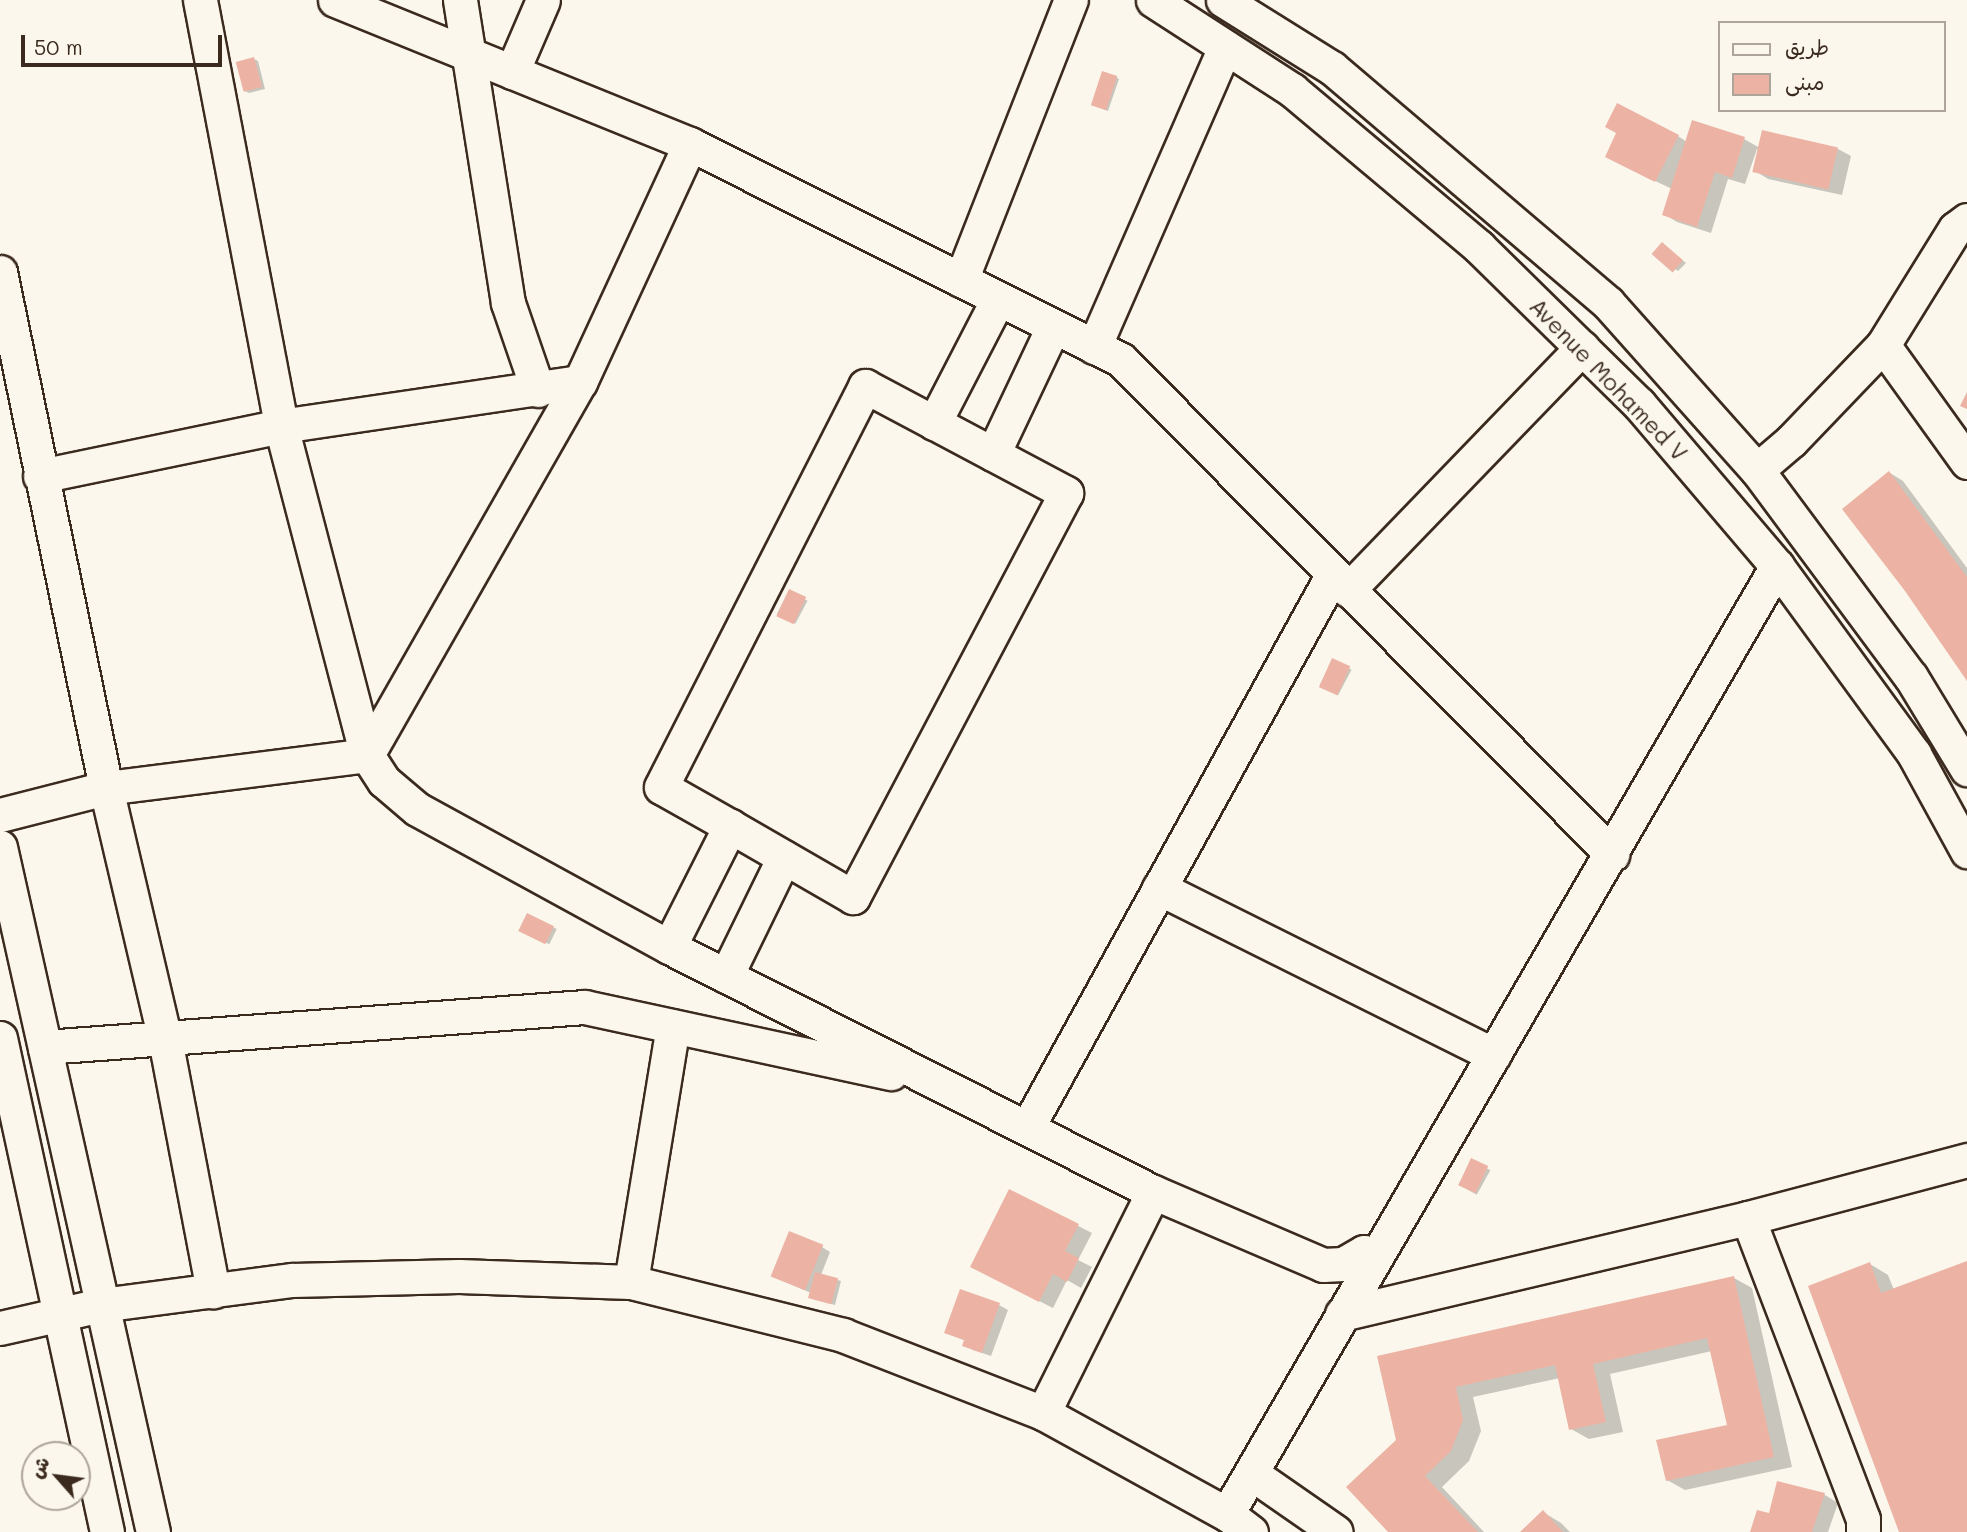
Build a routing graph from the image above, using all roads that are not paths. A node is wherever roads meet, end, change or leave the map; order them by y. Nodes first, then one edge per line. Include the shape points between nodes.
1 (200, 0) edge
2 (335, 0) edge
3 (460, 0) edge
4 (543, 0) edge
5 (1071, 0) edge
6 (1153, 0) edge
7 (1223, 0) edge
8 (1225, 47) junction
9 (467, 54) junction
10 (512, 72) junction
11 (690, 144) junction
12 (1967, 220) edge
13 (0, 272) edge
14 (961, 281) junction
15 (998, 299) junction
16 (1053, 327) junction
17 (1883, 345) junction
18 (1094, 347) junction
19 (1582, 348) junction
20 (580, 382) junction
21 (538, 390) junction
22 (934, 423) junction
23 (281, 426) junction
24 (993, 454) junction
25 (1967, 462) edge
26 (1757, 470) junction
27 (40, 476) junction
28 (1777, 566) junction
29 (1340, 582) junction
30 (367, 755) junction
31 (1967, 768) edge
32 (106, 788) junction
33 (0, 815) edge
34 (730, 826) junction
35 (0, 847) edge
36 (1967, 851) edge
37 (1612, 854) junction
38 (784, 857) junction
39 (1159, 888) junction
40 (668, 947) junction
41 (726, 976) junction
42 (673, 1026) junction
43 (0, 1038) edge
44 (165, 1039) junction
45 (45, 1048) junction
46 (1494, 1055) junction
47 (939, 1084) junction
48 (1027, 1128) junction
49 (1967, 1160) edge
50 (1153, 1192) junction
51 (1748, 1219) junction
52 (1376, 1255) junction
53 (631, 1282) junction
54 (213, 1291) junction
55 (101, 1305) junction
56 (61, 1312) junction
57 (1342, 1314) junction
58 (0, 1328) edge
59 (1043, 1413) junction
60 (1251, 1473) junction
61 (1239, 1523) edge
62 (107, 1532) edge
63 (153, 1532) edge
64 (1336, 1532) edge
65 (1863, 1532) edge

1 - 23 street
2 - 9 street
3 - 9 street
4 - 10 street
5 - 14 street
6 - 8 street, Avenue Mohamed V
7 - 26 street, Avenue Mohamed V via 1332,68 1608,303
8 - 18 street
8 - 19 street, Avenue Mohamed V via 1292,90 1479,247
9 - 10 street
9 - 21 street via 508,303
10 - 11 street
11 - 14 street
11 - 20 street
12 - 17 street via 1955,229
13 - 27 street
14 - 15 street
15 - 16 street
15 - 22 street
16 - 18 street
16 - 24 street
17 - 25 street
17 - 26 street
18 - 29 street via 1121,360
19 - 28 street, Avenue Mohamed V via 1639,404
19 - 29 street
20 - 21 street
20 - 30 street
21 - 23 street
22 - 24 street
22 - 34 street via 865,386 660,787
23 - 27 street
23 - 30 street
24 - 38 street via 1066,493 853,897
26 - 31 street, Avenue Mohamed V via 1911,677
27 - 32 street
28 - 36 street, Avenue Mohamed V via 1914,754
28 - 37 street
29 - 37 street
29 - 39 street
30 - 32 street
30 - 40 street via 384,781 418,809
32 - 33 street
32 - 44 street
34 - 38 street
34 - 40 street
35 - 45 street
37 - 46 street
38 - 41 street
39 - 46 street
39 - 48 street
40 - 41 street
41 - 47 street
42 - 44 street via 585,1007
42 - 47 street
42 - 53 street
43 - 56 street
44 - 45 street
44 - 54 street
45 - 55 street
46 - 52 street
47 - 48 street
48 - 50 street
49 - 51 street
50 - 52 street via 1323,1265 1343,1264 1364,1252
50 - 59 street
51 - 57 street
51 - 65 street via 1863,1519
52 - 57 street
53 - 54 street via 459,1276 292,1280
53 - 59 street via 844,1335
54 - 55 street
55 - 56 street
55 - 63 street
56 - 58 street
56 - 62 street
57 - 60 street
59 - 61 street
60 - 61 street
60 - 64 street

